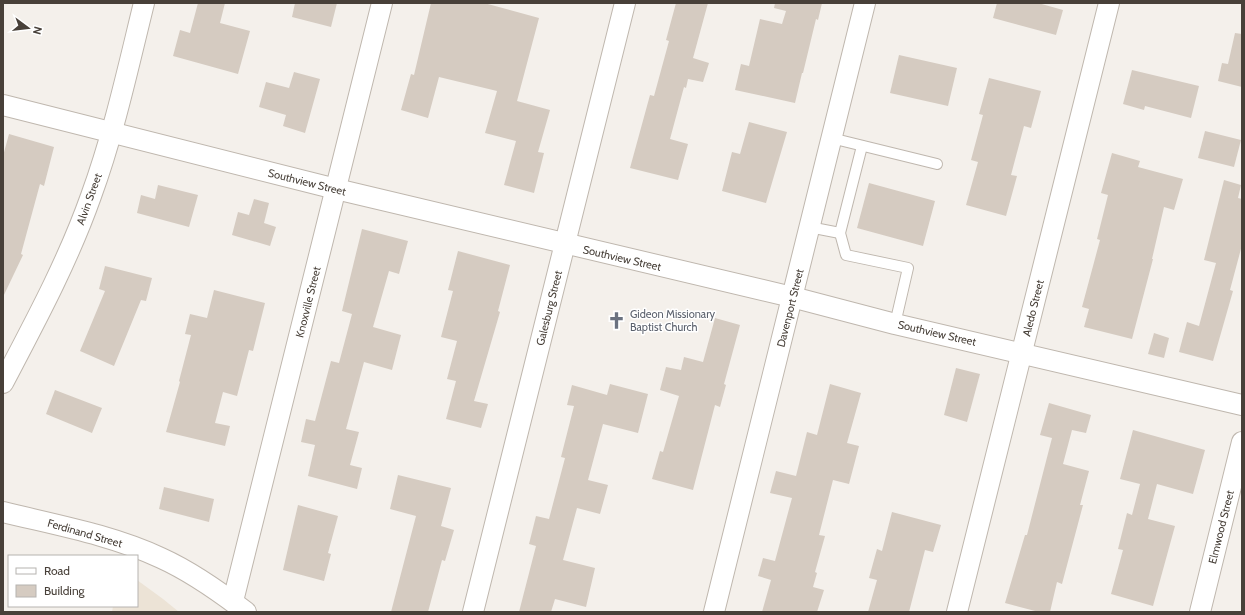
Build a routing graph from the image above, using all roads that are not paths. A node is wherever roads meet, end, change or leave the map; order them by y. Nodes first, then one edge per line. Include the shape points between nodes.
1 (144, 3) edge
2 (382, 3) edge
3 (625, 3) edge
4 (865, 3) edge
5 (1108, 3) edge
6 (3, 105) edge
7 (112, 132) junction
8 (831, 138) junction
9 (862, 146) junction
10 (937, 164) dead end
11 (336, 189) junction
12 (809, 227) junction
13 (840, 233) junction
14 (565, 244) junction
15 (792, 297) junction
16 (895, 324) junction
17 (1022, 353) junction
18 (3, 383) edge
19 (1242, 405) edge
20 (1242, 442) edge
21 (3, 512) edge
22 (239, 607) edge
23 (473, 612) edge
24 (714, 612) edge
25 (957, 612) edge
26 (1200, 612) edge

1 - 7 street, Alvin Street
2 - 11 street, Knoxville Street
3 - 14 street, Galesburg Street
4 - 8 street, Davenport Street
5 - 17 street, Aledo Street
6 - 7 street, Southview Street
7 - 11 street, Southview Street
7 - 18 street, Alvin Street via 75,239
8 - 9 lane
8 - 12 street, Davenport Street
9 - 10 lane
9 - 13 lane
11 - 14 street, Southview Street
11 - 22 street, Knoxville Street
12 - 13 lane
12 - 15 street, Davenport Street
13 - 16 lane via 846,255 908,268
14 - 15 street, Southview Street
14 - 23 street, Galesburg Street
15 - 16 street, Southview Street
15 - 24 street, Davenport Street
16 - 17 street, Southview Street
17 - 19 street, Southview Street
17 - 25 street, Aledo Street
20 - 26 street, Elmwood Street
21 - 22 street, Ferdinand Street via 81,531 161,558 192,574

